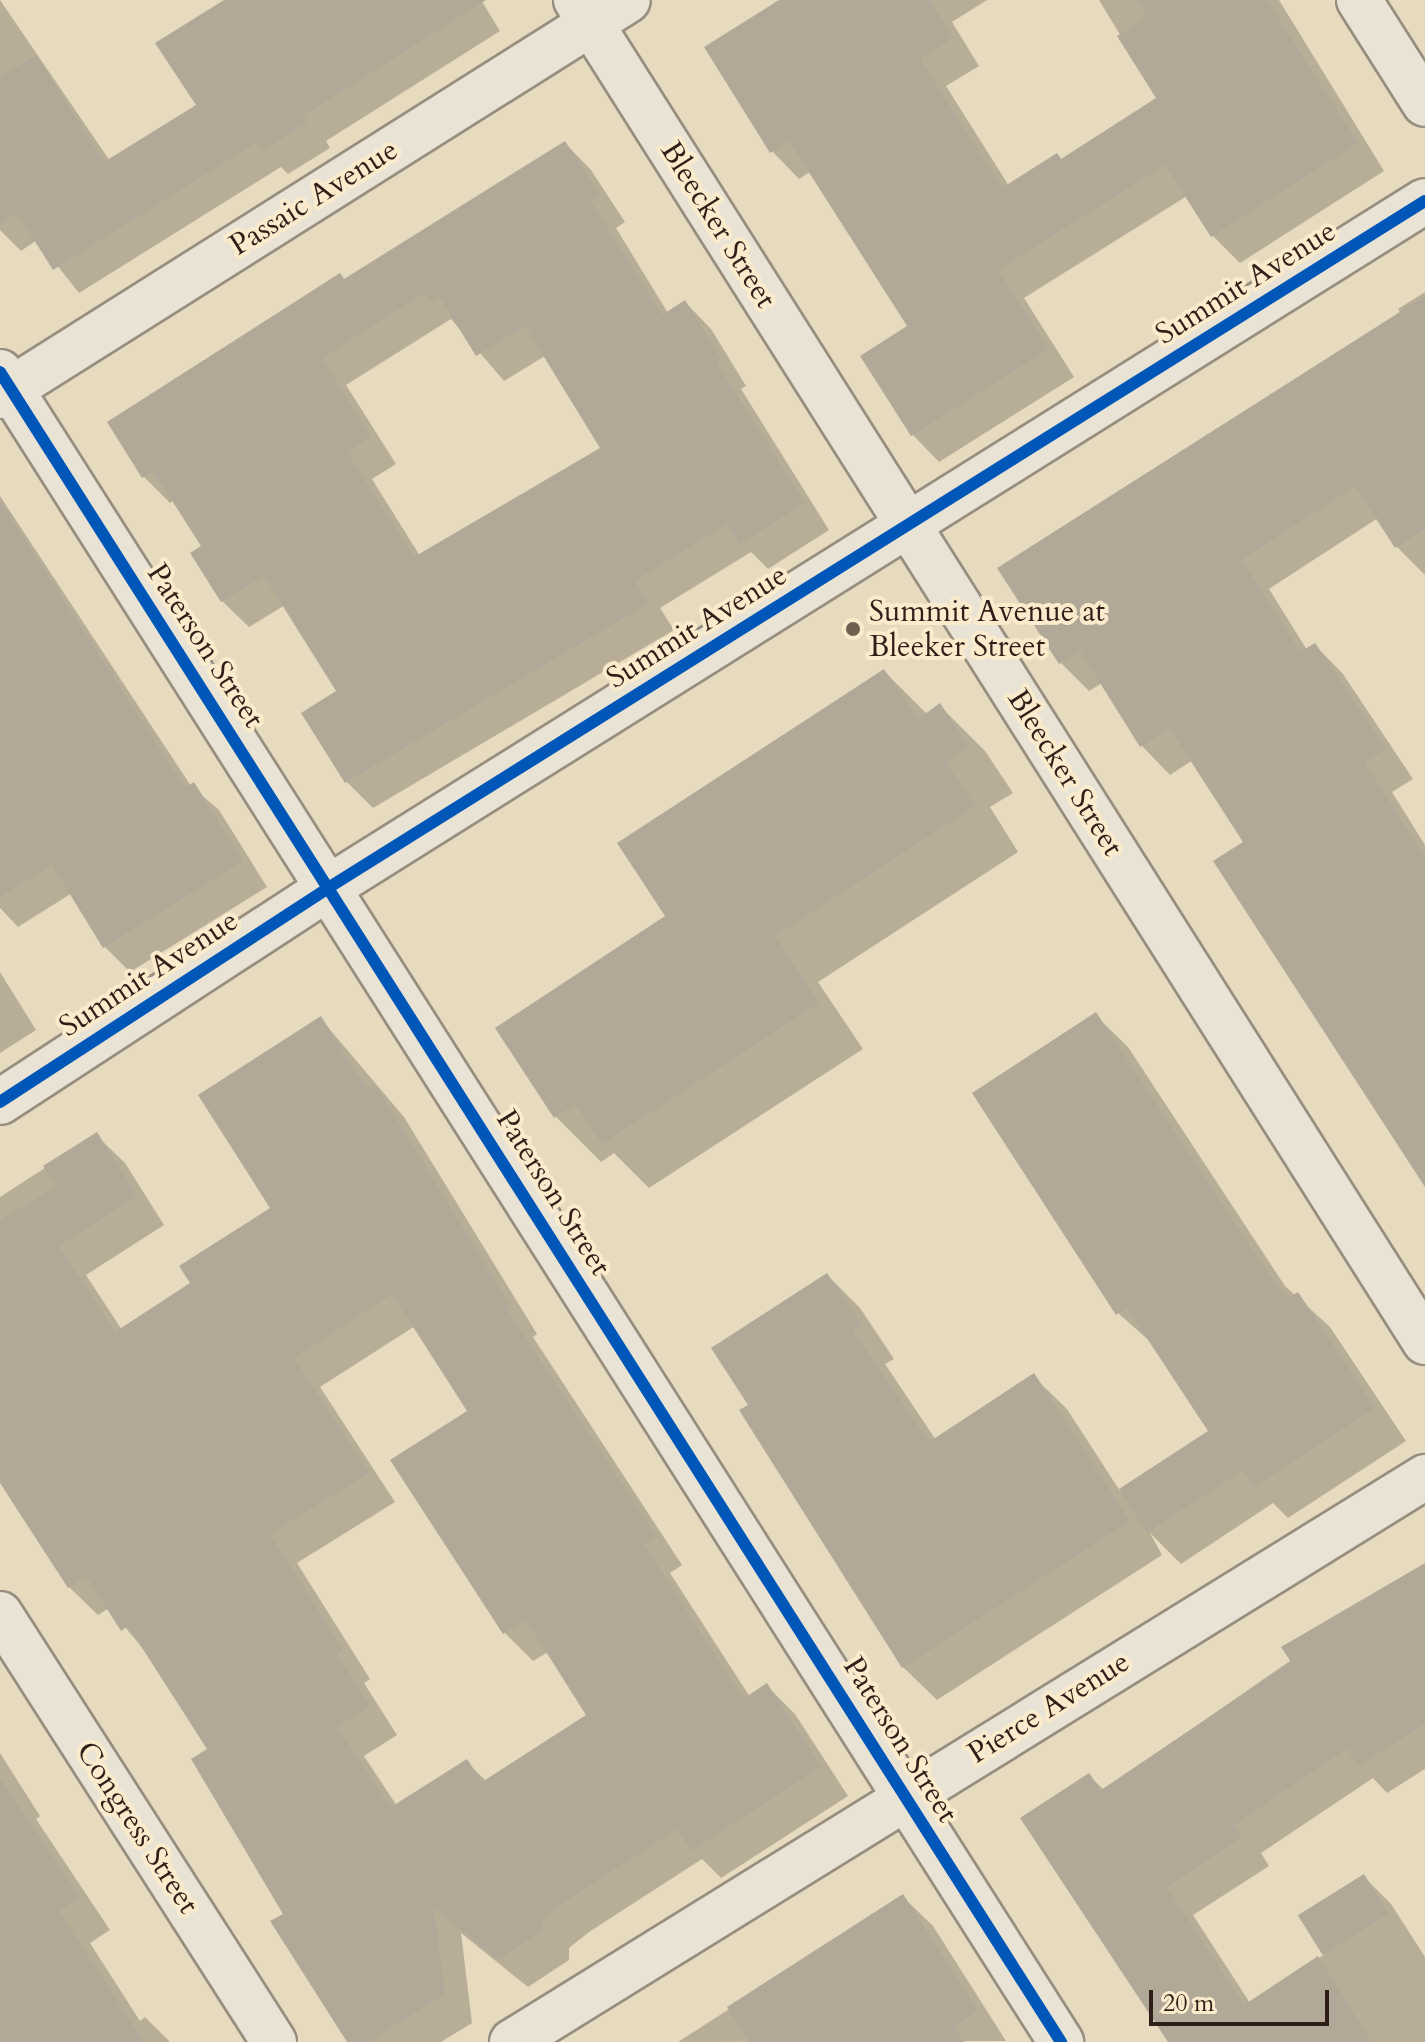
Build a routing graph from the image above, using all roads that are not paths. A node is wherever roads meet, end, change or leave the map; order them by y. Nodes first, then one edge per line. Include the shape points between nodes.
1 (628, 0) edge
2 (1359, 0) edge
3 (584, 12) edge
4 (1425, 104) edge
5 (1425, 201) edge
6 (3, 386) edge
7 (909, 525) junction
8 (328, 888) junction
9 (0, 1102) edge
10 (1425, 1342) edge
11 (1425, 1477) edge
12 (0, 1614) edge
13 (905, 1796) junction
14 (274, 2042) edge
15 (512, 2042) edge
16 (1061, 2042) edge

1 - 3 street, Passaic Avenue
2 - 4 street
3 - 6 street, Passaic Avenue
3 - 7 street, Bleecker Street
5 - 7 street, Summit Avenue
6 - 8 street, Paterson Street
7 - 8 street, Summit Avenue
7 - 10 street, Bleecker Street
8 - 9 street, Summit Avenue
8 - 13 street, Paterson Street
11 - 13 street, Pierce Avenue
12 - 14 street, Congress Street
13 - 15 street, Pierce Avenue
13 - 16 street, Paterson Street

